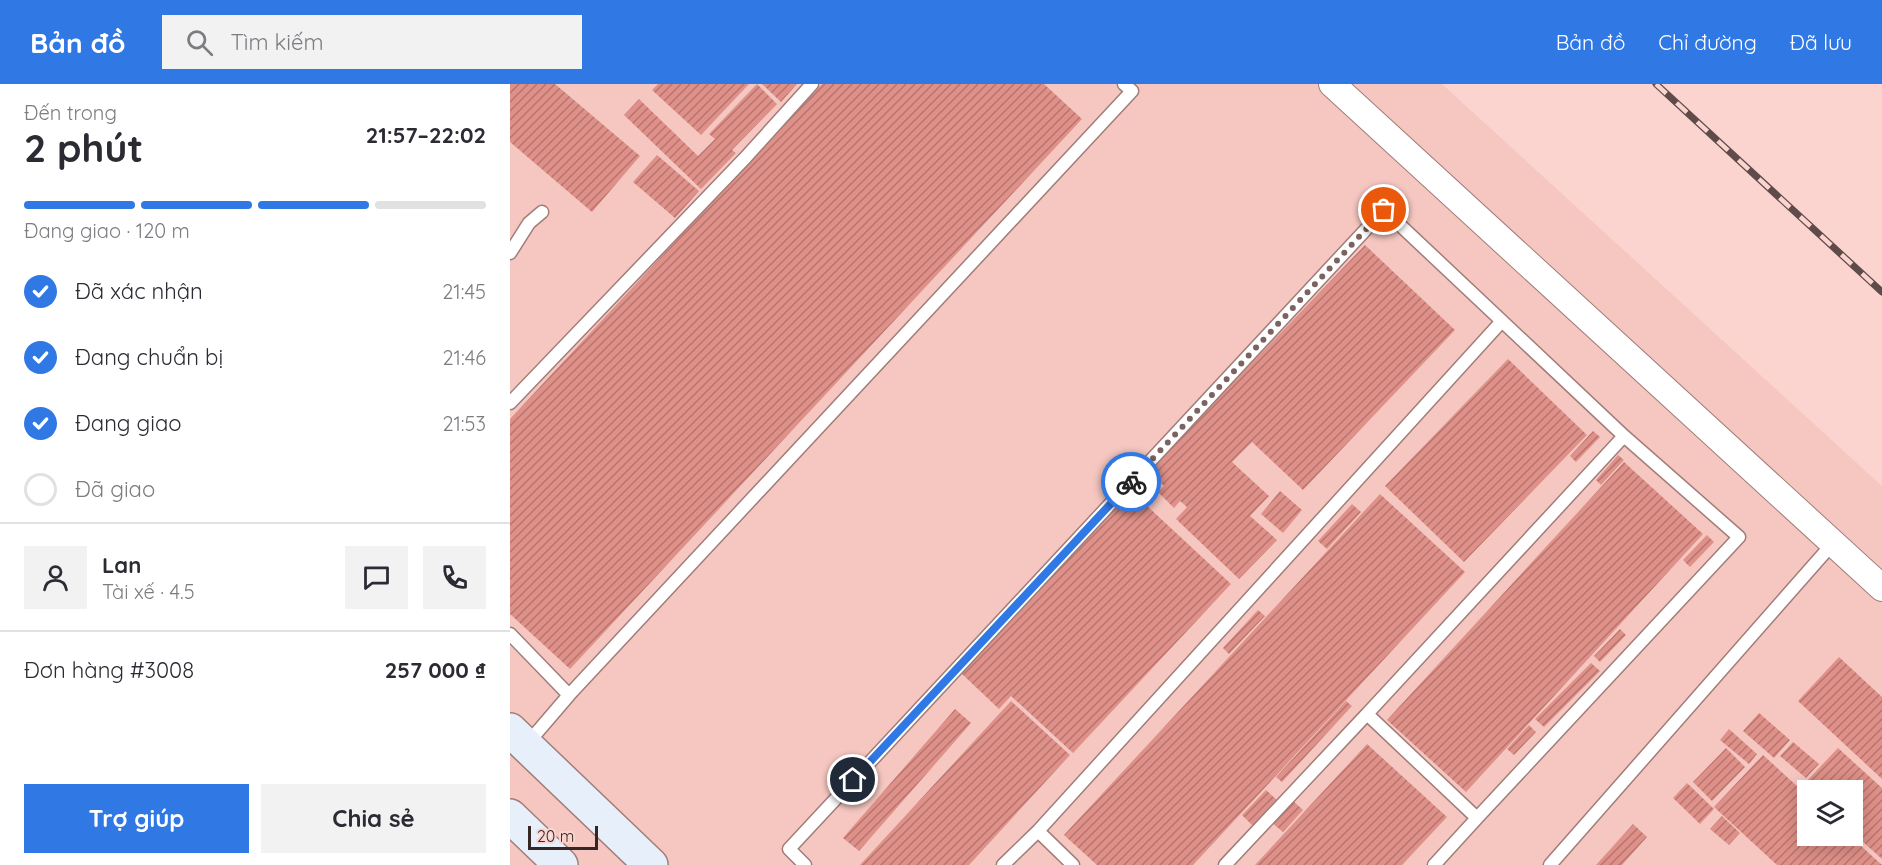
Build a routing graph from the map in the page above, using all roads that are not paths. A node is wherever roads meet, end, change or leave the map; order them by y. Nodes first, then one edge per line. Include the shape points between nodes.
1 (812, 84) edge
2 (1124, 84) edge
3 (1332, 84) edge
4 (542, 212) dead end
5 (510, 253) edge
6 (1502, 321) junction
7 (510, 403) edge
8 (1624, 436) junction
9 (1834, 542) junction
10 (1882, 588) edge
11 (510, 634) edge
12 (569, 695) junction
13 (1366, 714) junction
14 (518, 737) edge
15 (510, 816) edge
16 (1477, 818) junction
17 (1038, 831) junction
18 (554, 863) edge
19 (651, 865) edge
20 (805, 865) edge
21 (1004, 865) edge
22 (1073, 865) edge
23 (1226, 865) edge
24 (1434, 865) edge
25 (1550, 865) edge

1 - 7 lane
2 - 12 lane via 1132,91
3 - 9 street
4 - 5 lane via 529,223
6 - 8 lane
6 - 17 lane
6 - 20 lane via 1384,210 789,849
8 - 13 lane
8 - 16 lane via 1739,537
9 - 10 street
9 - 25 lane
11 - 12 lane
12 - 14 lane
13 - 16 lane
13 - 23 lane
14 - 19 street
15 - 18 street
16 - 24 lane
17 - 21 lane
17 - 22 lane

